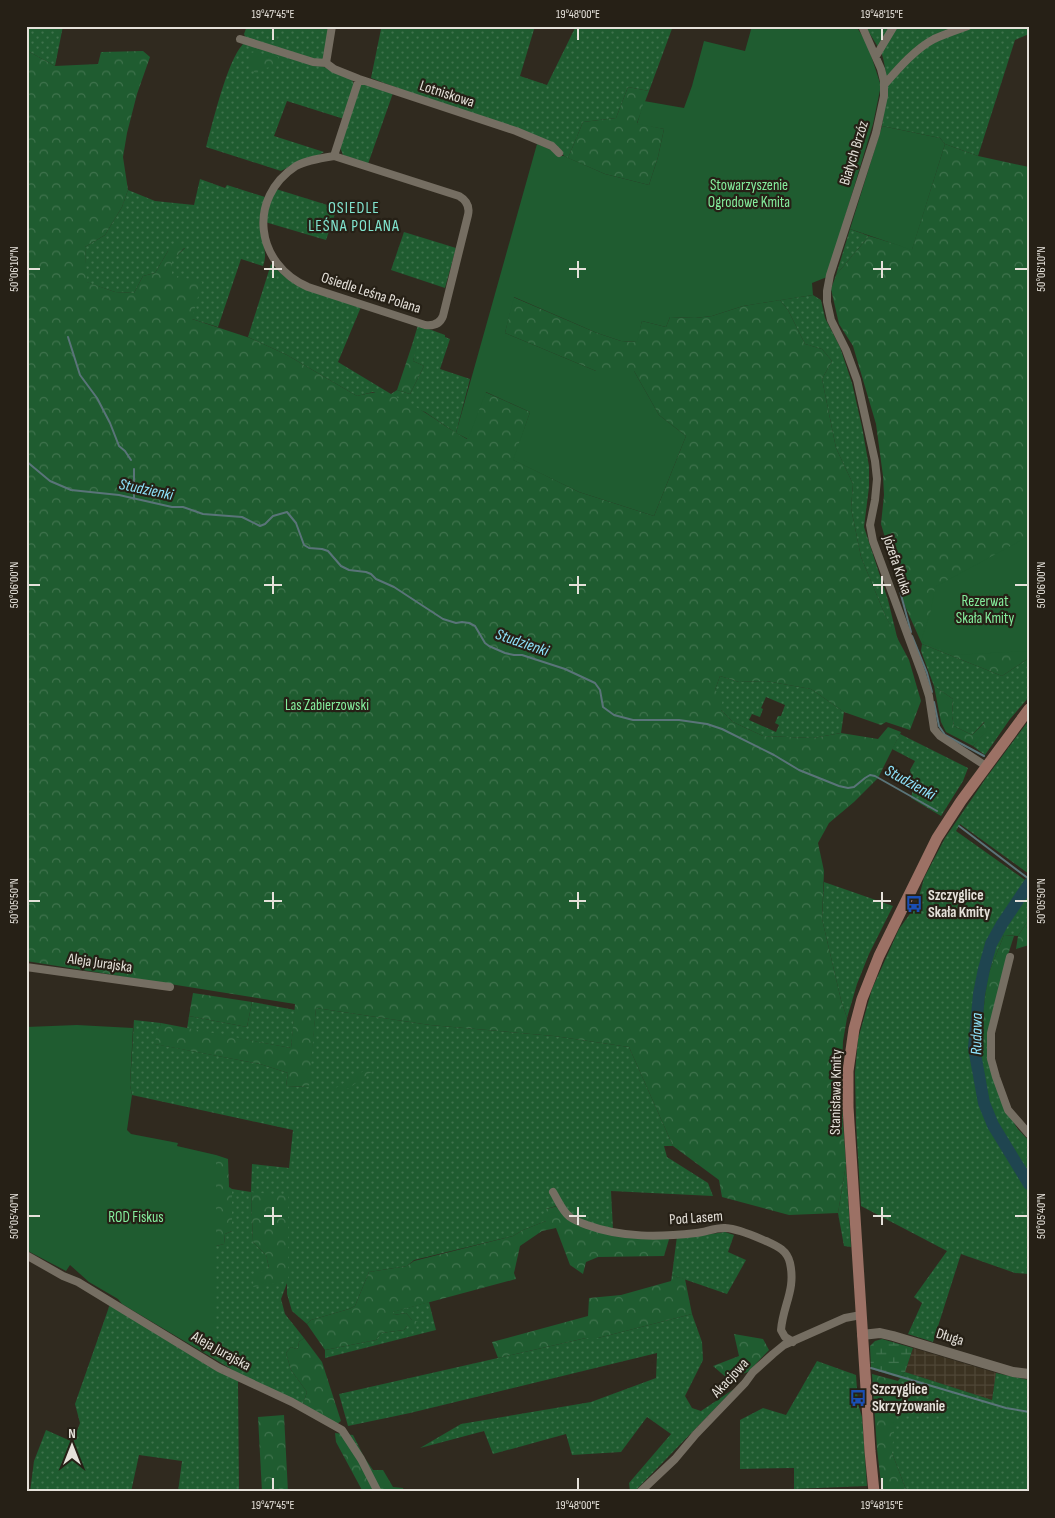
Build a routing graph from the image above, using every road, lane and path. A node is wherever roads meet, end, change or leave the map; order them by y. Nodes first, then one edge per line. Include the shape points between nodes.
1 (332, 26) edge
2 (862, 26) edge
3 (894, 26) edge
4 (968, 26) edge
5 (240, 39) dead end
6 (876, 56) junction
7 (326, 63) junction
8 (359, 79) junction
9 (884, 86) junction
10 (559, 153) dead end
11 (334, 156) junction
12 (827, 288) joint
13 (1029, 709) edge
14 (986, 766) junction
15 (1010, 957) dead end
16 (26, 967) edge
17 (170, 987) dead end
18 (1029, 1134) edge
19 (553, 1192) dead end
20 (26, 1256) edge
21 (861, 1315) junction
22 (862, 1335) junction
23 (793, 1342) junction
24 (1029, 1374) edge
25 (378, 1492) edge
26 (640, 1492) edge
27 (874, 1492) edge

1 - 7 street
2 - 6 street, Białych Brzóz
3 - 6 street
4 - 9 street via 923,46
5 - 7 street, Lotniskowa via 313,62
6 - 9 street, Białych Brzóz
7 - 8 street, Lotniskowa
8 - 10 street, Lotniskowa via 516,131 552,146
8 - 11 street
9 - 12 street, Białych Brzóz via 876,133
11 - 11 street, Osiedle Leśna Polana via 466,201 468,215 444,316 439,323 425,325 300,284 274,260 267,246 263,224 265,206 274,187 297,166
12 - 14 street, Józefa Kruka via 831,320 857,380 875,461 877,479 870,524 873,541 922,674 934,729
13 - 14 main road, Stanisława Kmity
14 - 21 main road, Stanisława Kmity via 945,824 927,858 869,980 854,1028 848,1093
15 - 18 street via 991,1033 991,1059 1008,1110
16 - 17 street, Aleja Jurajska
19 - 23 street, Pod Lasem via 570,1217 597,1229 651,1236 727,1228 783,1248 790,1261 792,1285 781,1330
20 - 25 street, Aleja Jurajska via 78,1282 219,1368 342,1430
21 - 22 main road, Stanisława Kmity
21 - 23 street, Akacjowa via 845,1318
22 - 24 street, Długa via 893,1336
22 - 27 main road, Stanisława Kmity
23 - 26 street, Akacjowa via 760,1366

